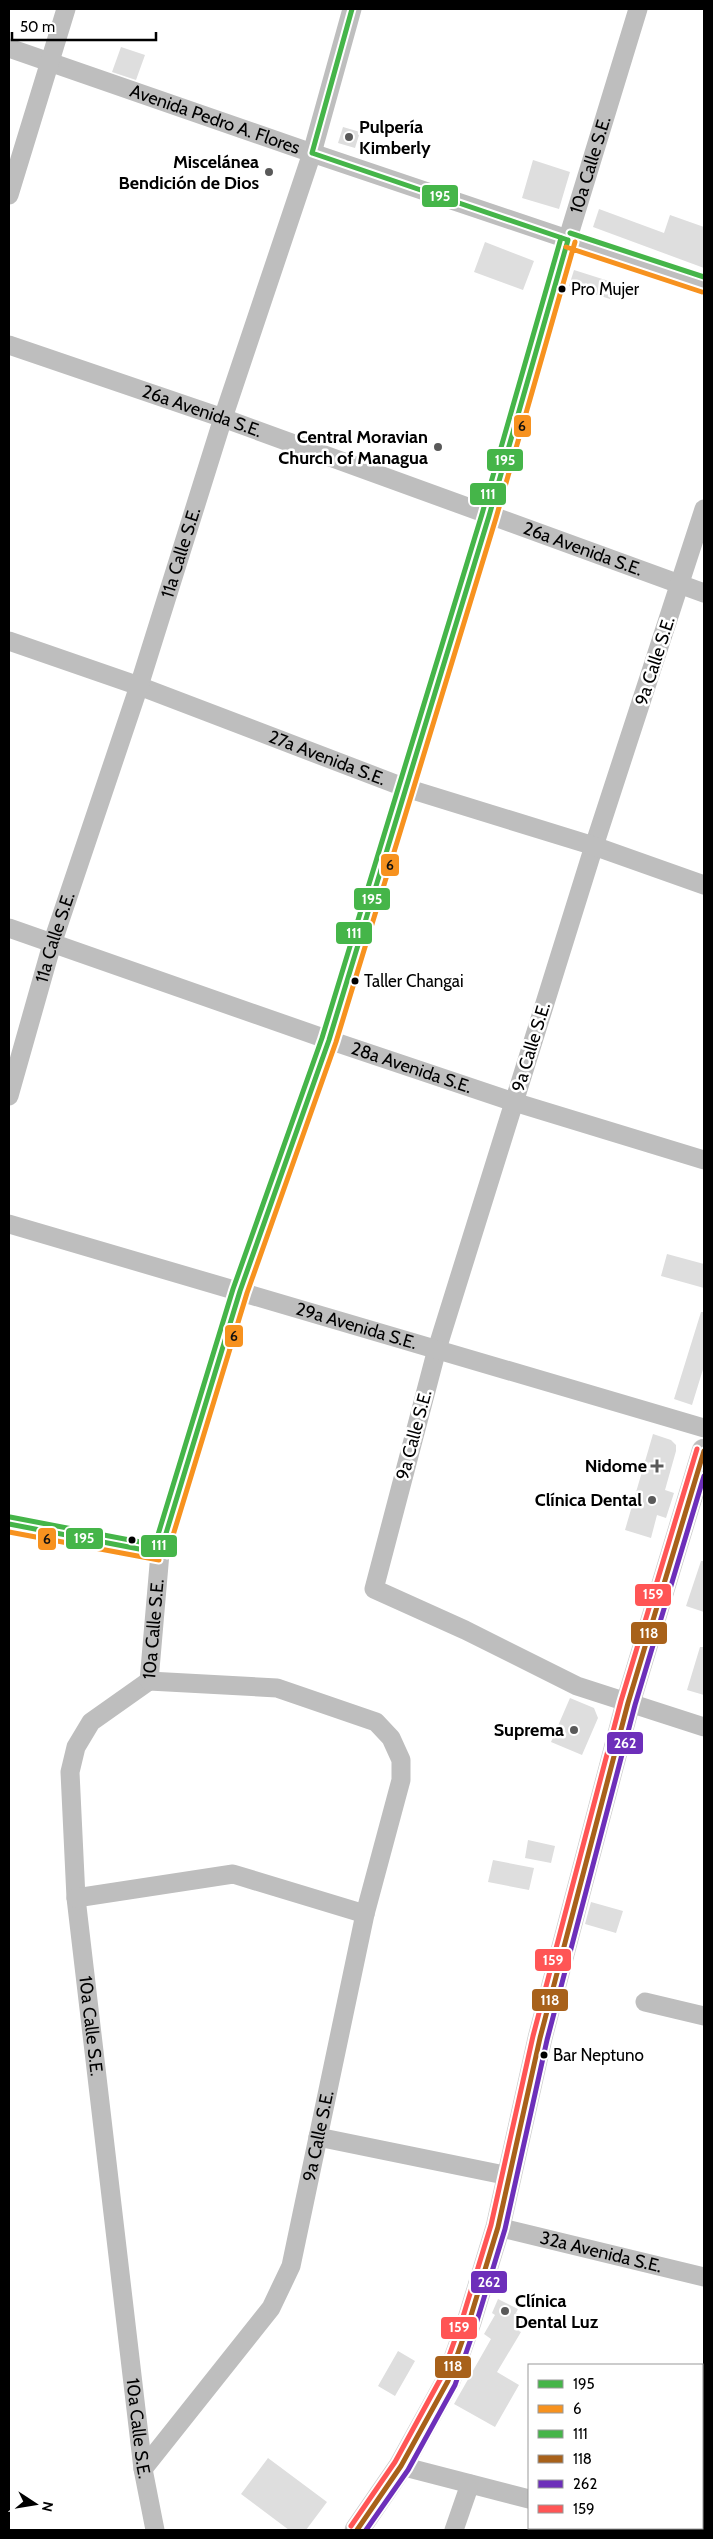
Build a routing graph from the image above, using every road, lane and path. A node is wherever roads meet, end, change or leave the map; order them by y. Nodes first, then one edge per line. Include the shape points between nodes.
1 (66, 9) edge
2 (352, 9) edge
3 (638, 9) edge
4 (9, 48) edge
5 (51, 61) junction
6 (312, 153) junction
7 (9, 195) edge
8 (568, 240) junction
9 (704, 284) edge
10 (9, 345) edge
11 (223, 418) junction
12 (704, 509) edge
13 (489, 516) junction
14 (680, 584) junction
15 (704, 593) edge
16 (9, 641) edge
17 (139, 686) junction
18 (406, 788) junction
19 (594, 846) junction
20 (704, 885) edge
21 (9, 928) edge
22 (52, 944) junction
23 (329, 1040) junction
24 (9, 1096) edge
25 (514, 1102) junction
26 (704, 1160) edge
27 (9, 1224) edge
28 (240, 1291) junction
29 (437, 1349) junction
30 (704, 1428) edge
31 (704, 1451) edge
32 (9, 1524) edge
33 (160, 1553) junction
34 (149, 1681) junction
35 (628, 1704) junction
36 (704, 1727) edge
37 (76, 1898) junction
38 (365, 1914) junction
39 (645, 2002) dead end
40 (704, 2016) edge
41 (318, 2137) junction
42 (509, 2176) junction
43 (498, 2227) junction
44 (704, 2277) edge
45 (401, 2466) junction
46 (143, 2469) junction
47 (470, 2484) junction
48 (528, 2499) edge
49 (155, 2530) edge
50 (357, 2530) edge
51 (454, 2530) edge

1 - 5 street
2 - 6 street, 11a Calle S.E.
3 - 8 street, 10a Calle S.E.
4 - 5 street, Avenida Pedro A. Flores
5 - 6 street, Avenida Pedro A. Flores
5 - 7 street
6 - 8 street, Avenida Pedro A. Flores
6 - 11 street, 11a Calle S.E.
8 - 9 street, Avenida Pedro A. Flores
8 - 13 street, 10a Calle S.E.
10 - 11 street, 26a Avenida S.E.
11 - 13 street, 26a Avenida S.E.
11 - 17 street, 11a Calle S.E.
12 - 14 street, 9a Calle S.E.
13 - 14 street, 26a Avenida S.E.
13 - 18 street, 10a Calle S.E.
14 - 15 street, 26a Avenida S.E.
14 - 19 street, 9a Calle S.E.
16 - 17 street, 27a Avenida S.E.
17 - 18 street, 27a Avenida S.E.
17 - 22 street, 11a Calle S.E.
18 - 19 street, 27a Avenida S.E.
18 - 23 street, 10a Calle S.E.
19 - 20 street, 27a Avenida S.E.
19 - 25 street, 9a Calle S.E.
21 - 22 street, 28a Avenida S.E.
22 - 23 street, 28a Avenida S.E.
22 - 24 street, 11a Calle S.E.
23 - 25 street, 28a Avenida S.E.
23 - 28 street, 10a Calle S.E.
25 - 26 street, 28a Avenida S.E.
25 - 29 street, 9a Calle S.E.
27 - 28 street, 29a Avenida S.E.
28 - 29 street, 29a Avenida S.E.
28 - 33 street, 10a Calle S.E.
29 - 30 street, 29a Avenida S.E.
29 - 35 street, 9a Calle S.E. via 374,1589 577,1686
31 - 35 main road
32 - 33 street
33 - 34 street, 10a Calle S.E.
34 - 37 street, 10a Calle S.E. via 91,1722 76,1747 70,1772
34 - 38 street, 9a Calle S.E. via 277,1688 376,1722 391,1738 401,1760 401,1780
35 - 36 street
35 - 42 main road via 540,2038
37 - 38 street via 233,1874
37 - 46 street, 10a Calle S.E.
38 - 41 street, 9a Calle S.E.
39 - 40 street
41 - 42 street
41 - 46 street, 9a Calle S.E. via 291,2266 271,2308
42 - 43 main road
43 - 44 street, 32a Avenida S.E.
43 - 45 main road via 448,2381
45 - 47 street
45 - 50 main road
46 - 49 street, 10a Calle S.E.
47 - 48 street
47 - 51 street

